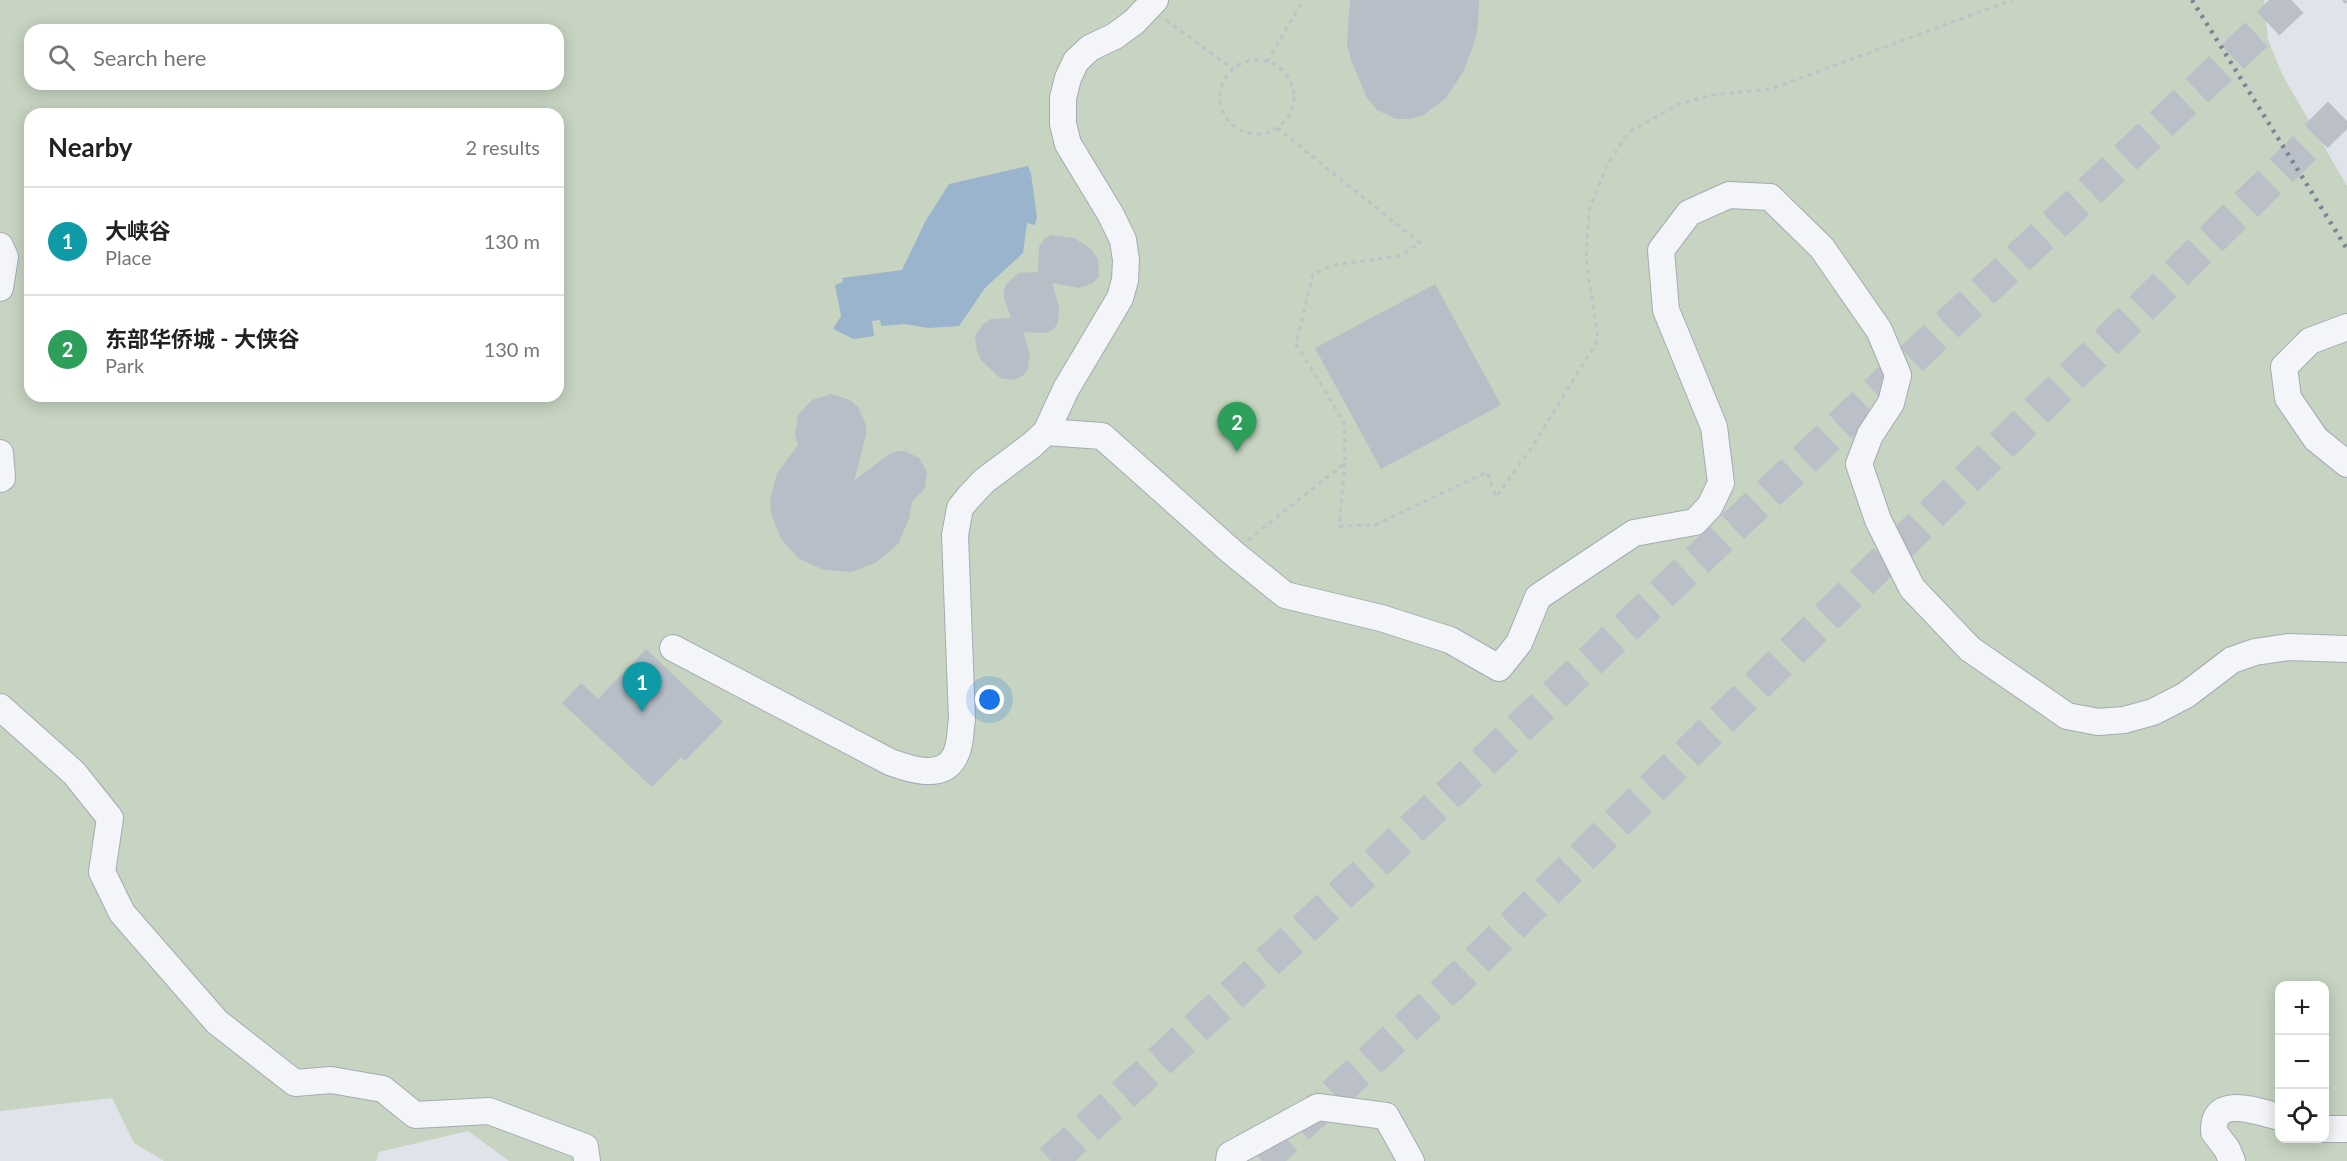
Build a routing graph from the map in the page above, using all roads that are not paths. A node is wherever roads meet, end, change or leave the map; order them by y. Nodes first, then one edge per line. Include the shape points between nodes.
1 (1152, 4) edge
2 (0, 246) edge
3 (0, 288) edge
4 (2347, 327) edge
5 (1046, 432) junction
6 (0, 453) edge
7 (2347, 464) edge
8 (0, 479) edge
9 (673, 648) dead end
10 (2347, 649) edge
11 (0, 707) edge
12 (2275, 1116) edge
13 (2329, 1129) edge
14 (2347, 1129) edge
15 (587, 1161) edge
16 (1229, 1161) edge
17 (1411, 1161) edge
18 (2232, 1161) edge

1 - 5 street via 1134,22 1076,61 1063,98 1068,144 1123,240 1125,280 1120,298 1066,389
2 - 3 street via 6,257
4 - 7 street via 2310,341 2284,367 2288,398 2316,439
5 - 9 street via 984,481 960,508 956,521 962,719 959,745 949,765 921,771 890,762
5 - 10 street via 1102,436 1285,595 1381,618 1450,640 1499,668 1519,643 1538,597 1634,533 1695,522 1710,506 1721,483 1714,427 1666,310 1661,250 1689,213 1729,195 1770,198 1822,248 1879,330 1898,375 1891,403 1870,435 1859,464 1878,520 1912,588 1970,649 2067,716 2098,722 2153,712 2186,695 2232,660 2255,652 2288,647
6 - 8 street
11 - 15 street via 74,773 110,818 102,872 122,914 218,1022 295,1083 331,1080 383,1089 416,1115 489,1111 585,1147
12 - 18 street via 2237,1108 2222,1111 2216,1117 2214,1132
13 - 14 street
16 - 17 street via 1230,1155 1318,1107 1386,1116

